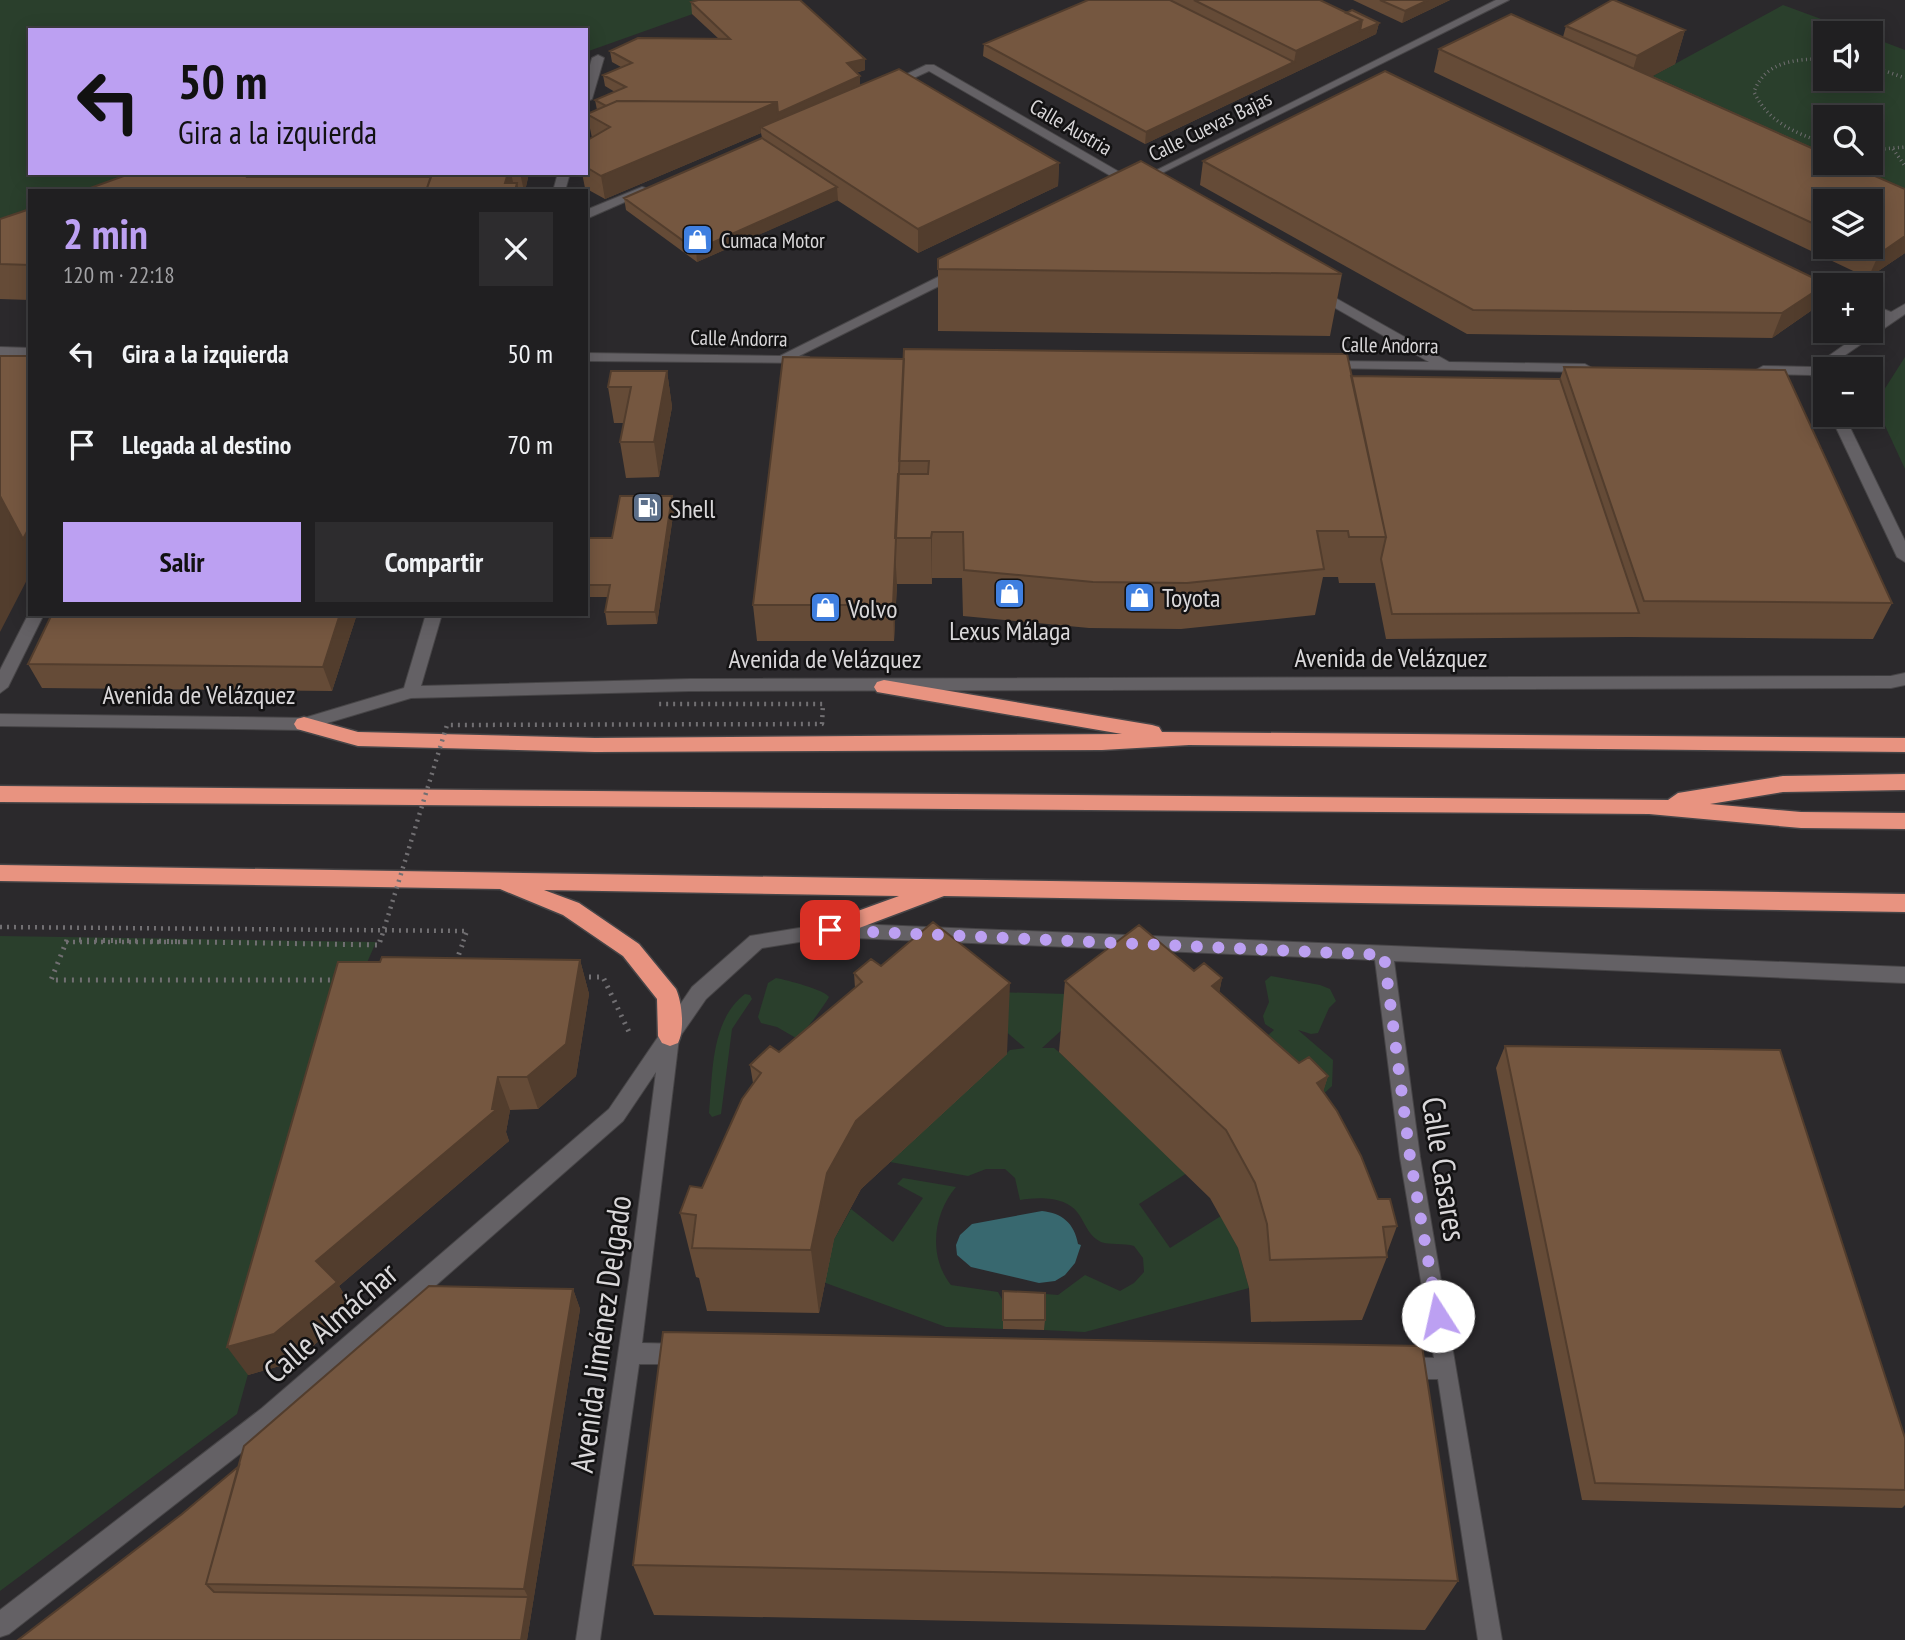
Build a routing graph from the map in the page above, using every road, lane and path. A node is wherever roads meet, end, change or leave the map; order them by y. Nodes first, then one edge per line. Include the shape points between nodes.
1 (1504, 0) edge
2 (598, 58) dead end
3 (1813, 60) edge
4 (1883, 70) edge
5 (1905, 78) edge
6 (879, 89) edge
7 (588, 92) edge
8 (1813, 138) edge
9 (1905, 147) edge
10 (1883, 149) edge
11 (1893, 149) junction
12 (1905, 166) edge
13 (663, 182) edge
14 (1133, 189) joint
15 (588, 214) edge
16 (965, 268) edge
17 (1309, 287) edge
18 (1905, 308) edge
19 (1883, 313) edge
20 (1891, 317) junction
21 (0, 351) edge
22 (28, 352) edge
23 (588, 357) edge
24 (1835, 357) edge
25 (781, 359) junction
26 (823, 360) edge
27 (1308, 365) edge
28 (1447, 366) junction
29 (1597, 368) edge
30 (1747, 370) edge
31 (1813, 371) edge
32 (1843, 427) edge
33 (1905, 557) edge
34 (35, 616) edge
35 (433, 616) edge
36 (1905, 679) edge
37 (0, 687) edge
38 (884, 687) junction
39 (411, 692) junction
40 (658, 704) dead end
41 (0, 720) edge
42 (304, 723) junction
43 (1189, 738) junction
44 (1905, 745) edge
45 (1905, 782) edge
46 (0, 794) edge
47 (1649, 806) junction
48 (1905, 821) edge
49 (0, 873) edge
50 (494, 881) junction
51 (948, 887) junction
52 (1905, 902) edge
53 (0, 926) edge
54 (830, 930) junction
55 (1384, 955) junction
56 (455, 967) edge
57 (1905, 975) edge
58 (576, 977) edge
59 (340, 980) edge
60 (670, 1036) junction
61 (630, 1353) junction
62 (699, 1355) edge
63 (1378, 1368) edge
64 (1447, 1369) junction
65 (0, 1625) edge
66 (588, 1640) edge
67 (1489, 1640) edge

1 - 14 street, Calle Cuevas Bajas via 1378,69
2 - 7 street
3 - 8 path via 1776,65 1763,72 1754,92 1768,114 1782,125
4 - 5 path
6 - 14 street, Calle Austria via 930,68
9 - 11 path
10 - 11 path
11 - 12 path
13 - 15 street
16 - 25 street
17 - 28 street
18 - 20 street
19 - 20 street
20 - 24 street
21 - 22 street
23 - 25 street, Calle Andorra
25 - 26 street, Calle Andorra
27 - 28 street, Calle Andorra
28 - 29 street, Calle Andorra
30 - 31 street
32 - 33 street
34 - 37 street
35 - 39 street
36 - 38 street, Avenida de Velázquez
38 - 39 street, Avenida de Velázquez via 690,685
38 - 43 highway
39 - 42 street, Avenida de Velázquez
40 - 59 path, bridge via 823,704 821,724 447,725 379,944 67,940 51,980
41 - 42 street, Avenida de Velázquez
42 - 43 highway via 358,739 595,745 1088,744
43 - 44 highway
45 - 47 highway via 1783,784
46 - 47 highway
47 - 48 highway via 1801,820
49 - 50 highway
50 - 51 highway
50 - 60 highway via 571,909 631,950 668,996
51 - 52 highway
51 - 54 highway
53 - 56 path via 467,931
54 - 55 street, Calle Almáchar
54 - 60 street, Calle Almáchar via 757,941 699,993
55 - 57 street
55 - 64 street, Calle Casares via 1410,1157
58 - 60 path via 603,977 631,1035
60 - 61 street, Avenida Jiménez Delgado
60 - 65 street, Calle Almáchar via 616,1115 271,1416
61 - 62 street
61 - 66 street, Avenida Jiménez Delgado
63 - 64 street
64 - 67 street, Calle Casares

